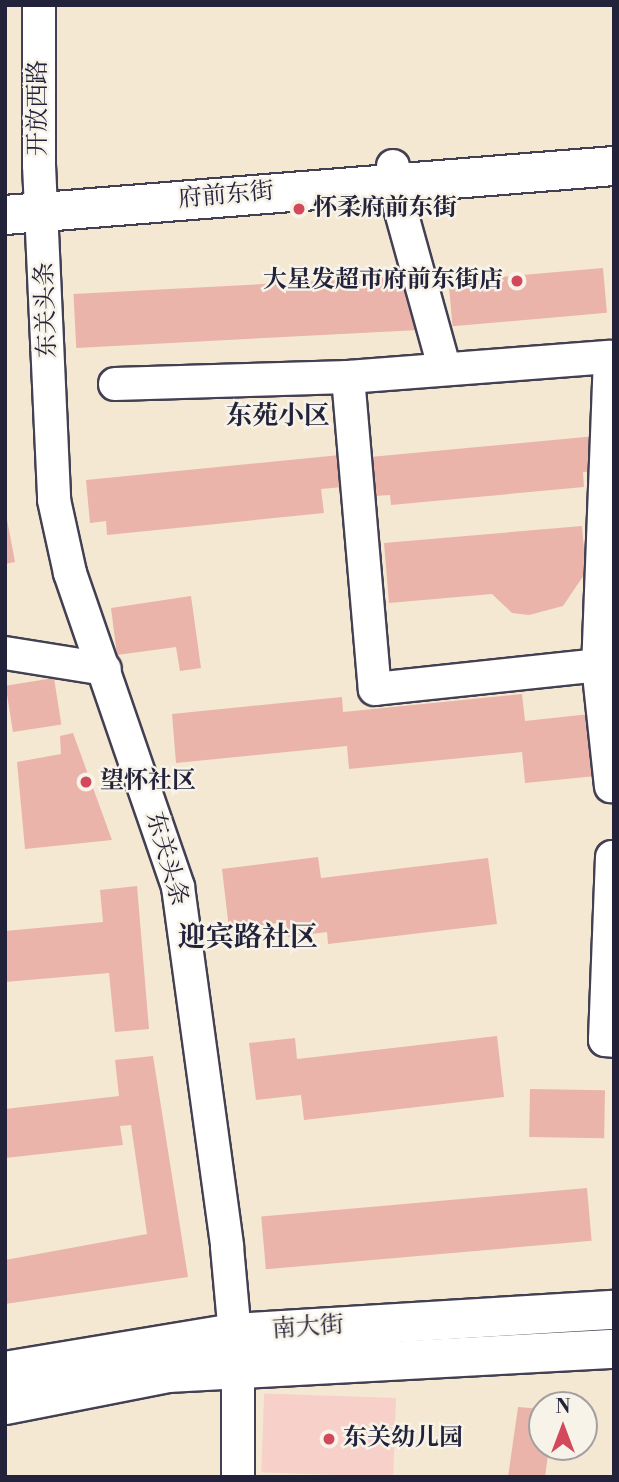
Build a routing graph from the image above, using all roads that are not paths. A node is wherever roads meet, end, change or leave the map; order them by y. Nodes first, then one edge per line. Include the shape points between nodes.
1 (39, 5) edge
2 (614, 148) edge
3 (614, 166) edge
4 (394, 174) junction
5 (30, 198) edge
6 (5, 215) edge
7 (444, 367) junction
8 (348, 377) junction
9 (115, 384) dead end
10 (5, 653) edge
11 (598, 665) junction
12 (105, 669) junction
13 (611, 786) dead end
14 (612, 857) edge
15 (614, 1041) edge
16 (614, 1310) edge
17 (614, 1349) edge
18 (236, 1350) junction
19 (5, 1371) edge
20 (5, 1405) edge
21 (238, 1477) edge

1 - 5 street, 开放西路
2 - 4 main road, 府前东街
3 - 4 main road, 府前东街
4 - 5 main road, 府前东街
4 - 7 street
5 - 6 main road, 府前东街
5 - 12 street, 东关头条 via 54,500 70,573
7 - 8 street
7 - 11 street via 610,358
8 - 9 street
8 - 11 street via 376,689
10 - 12 street
11 - 13 street
12 - 18 street, 东关头条 via 178,887
14 - 15 street via 605,1040
16 - 18 main road, 南大街
17 - 18 main road, 南大街
18 - 19 main road, 南大街
18 - 20 main road, 南大街 via 167,1373
18 - 21 street, 东关头条

